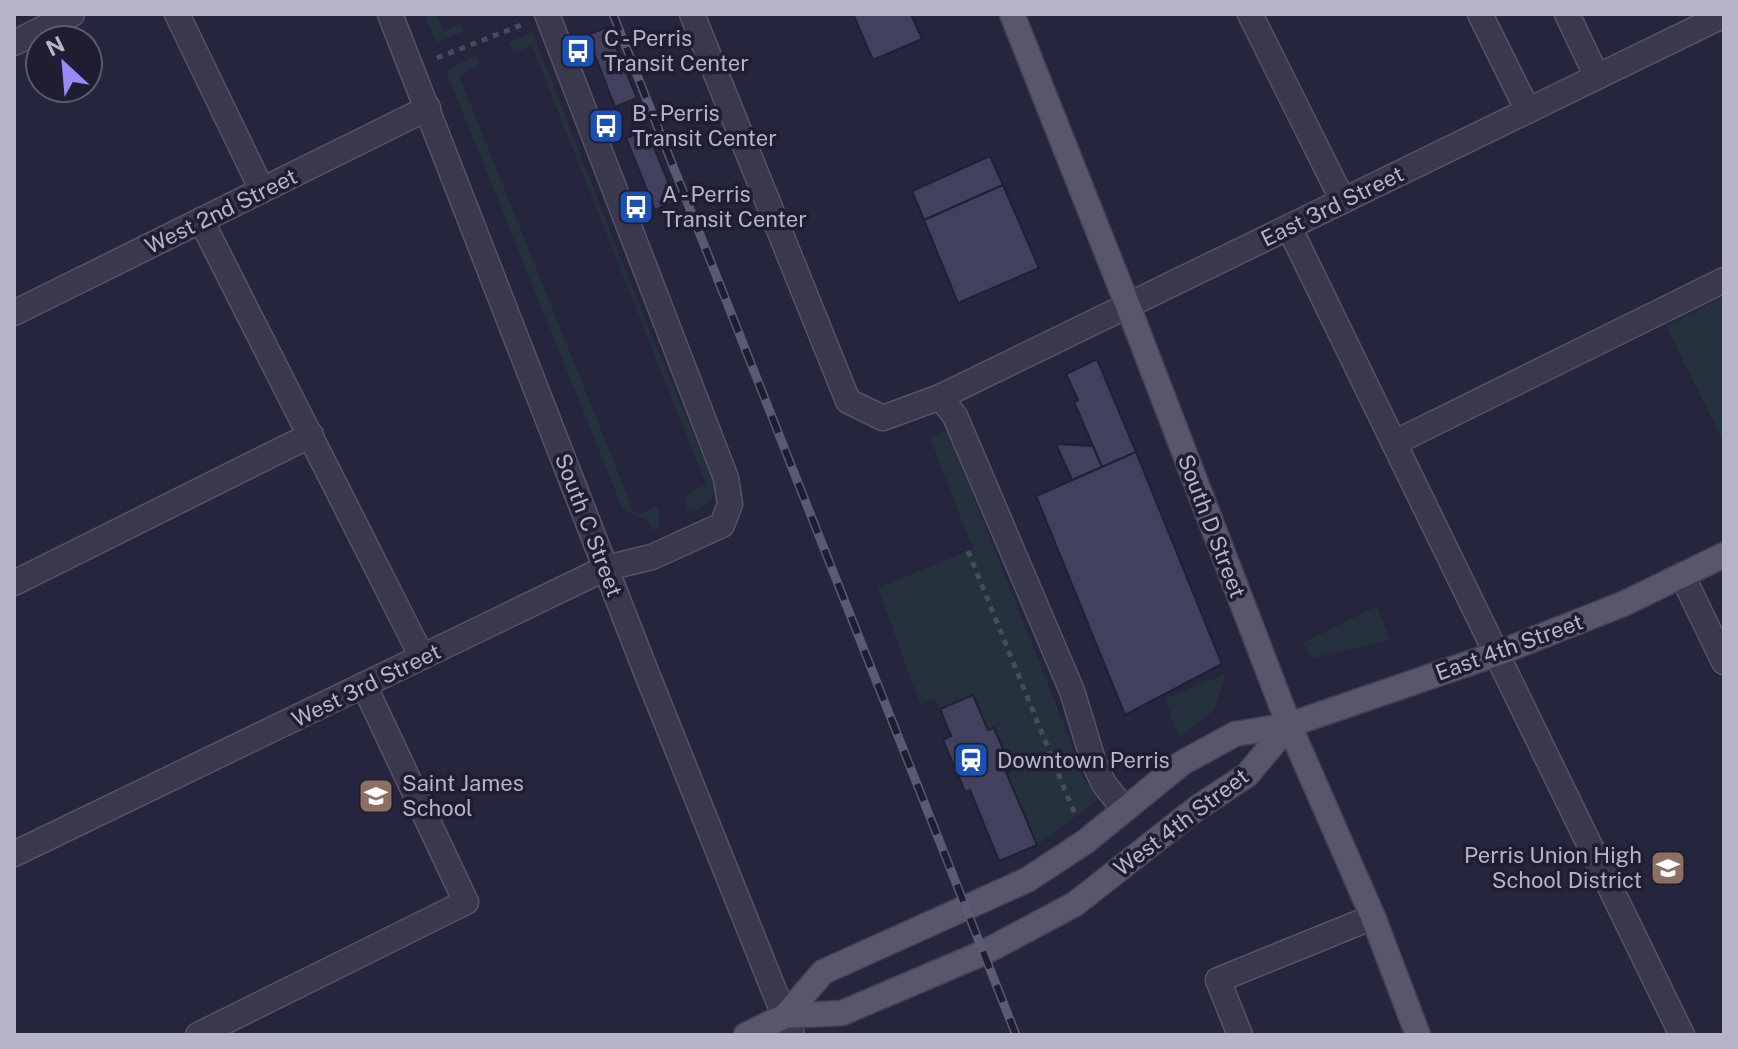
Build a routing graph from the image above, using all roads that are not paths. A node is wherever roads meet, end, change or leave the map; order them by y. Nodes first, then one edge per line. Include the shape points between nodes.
1 (72, 14) edge
2 (177, 14) edge
3 (390, 14) edge
4 (692, 14) edge
5 (1012, 14) edge
6 (1250, 14) edge
7 (1480, 14) edge
8 (1567, 14) edge
9 (1724, 15) edge
10 (538, 18) edge
11 (14, 43) edge
12 (1597, 77) junction
13 (428, 108) junction
14 (1528, 111) junction
15 (262, 190) junction
16 (1343, 201) junction
17 (201, 220) junction
18 (1289, 227) junction
19 (1724, 280) edge
20 (1128, 306) junction
21 (14, 313) edge
22 (940, 397) junction
23 (311, 435) junction
24 (1394, 443) junction
25 (1724, 555) edge
26 (606, 568) junction
27 (1682, 575) junction
28 (14, 583) edge
29 (1496, 654) junction
30 (422, 657) junction
31 (1724, 662) edge
32 (364, 685) junction
33 (1289, 725) junction
34 (1124, 809) junction
35 (14, 854) edge
36 (1373, 917) junction
37 (788, 1025) edge
38 (198, 1035) edge
39 (746, 1035) edge
40 (1240, 1035) edge
41 (1418, 1035) edge
42 (1682, 1035) edge

1 - 11 street
2 - 15 street
3 - 13 street, South C Street
4 - 22 street, East 3rd Street via 848,401 883,418
5 - 20 main road, South D Street
6 - 16 street
7 - 14 street
8 - 12 street
9 - 12 street, East 3rd Street
10 - 26 street, West 3rd Street via 726,478 730,504 722,525 652,557
12 - 14 street, East 3rd Street
13 - 15 street, West 2nd Street
13 - 26 street, South C Street
14 - 16 street, East 3rd Street
15 - 17 street, West 2nd Street
16 - 18 street, East 3rd Street
17 - 21 street, West 2nd Street
17 - 23 street
18 - 20 street, East 3rd Street
18 - 24 street
19 - 24 street
20 - 22 street, East 3rd Street
20 - 33 main road, South D Street
22 - 34 street via 955,416 1072,691 1094,763
23 - 28 street
23 - 30 street
24 - 29 street
25 - 27 main road, East 4th Street
26 - 30 street, West 3rd Street
26 - 37 street, South C Street
27 - 29 main road, East 4th Street
27 - 31 street
29 - 33 main road, East 4th Street
29 - 42 street
30 - 32 street, West 3rd Street
32 - 35 street, West 3rd Street
32 - 38 street via 466,902
33 - 34 main road, West 4th Street via 1235,734 1182,763
33 - 36 main road, South D Street
33 - 37 main road, West 4th Street via 1247,775 1075,904 983,953 842,1013
34 - 37 main road, West 4th Street via 1027,880 823,972
36 - 40 street via 1218,980
36 - 41 main road, South D Street
37 - 39 main road, West 4th Street

